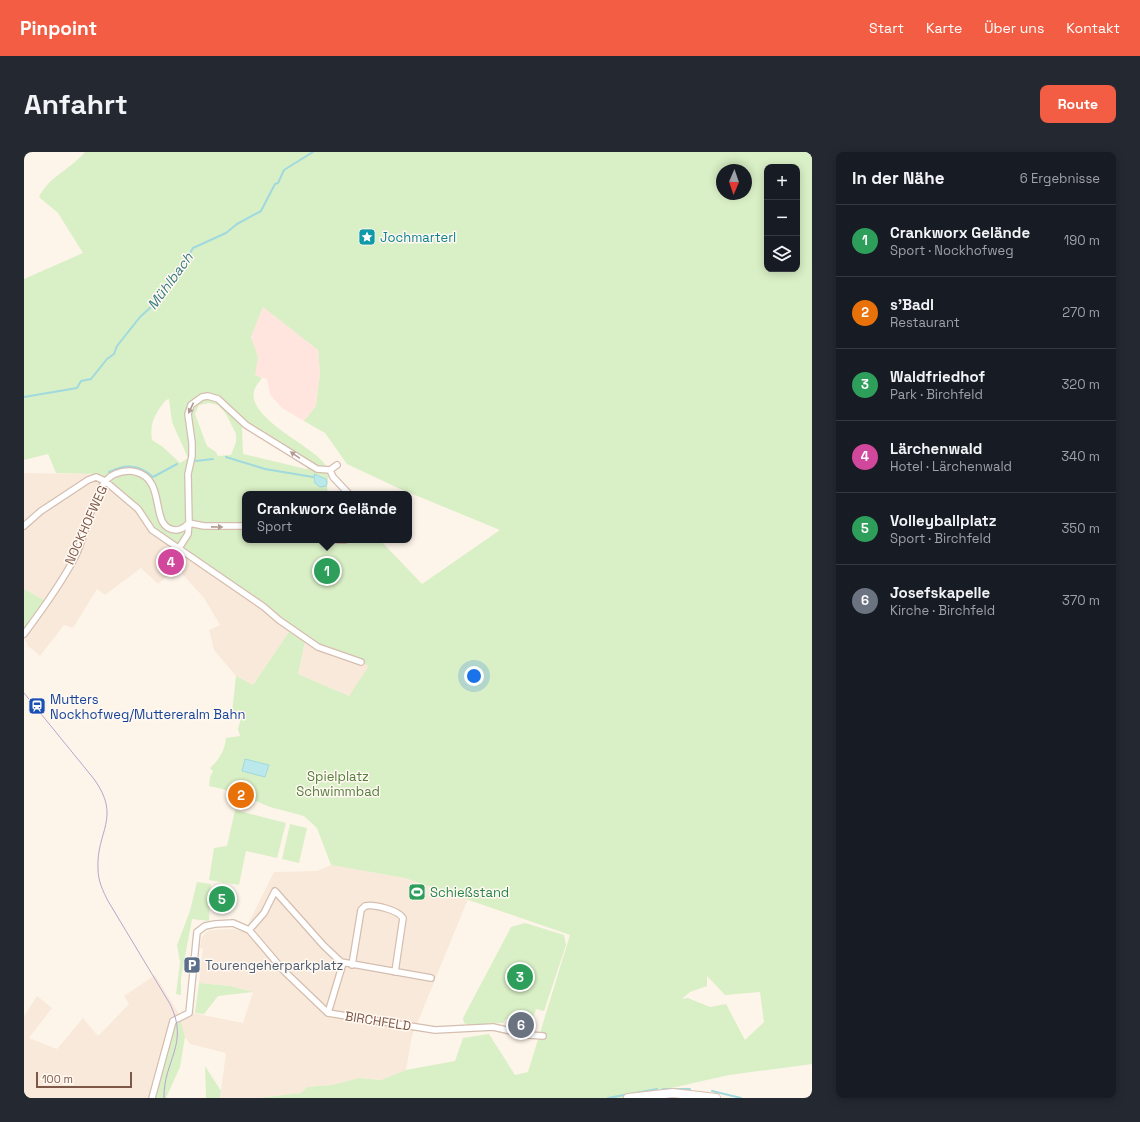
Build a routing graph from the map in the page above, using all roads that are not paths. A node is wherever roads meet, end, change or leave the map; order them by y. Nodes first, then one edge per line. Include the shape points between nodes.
1 (337, 465) dead end
2 (330, 470) junction
3 (105, 481) junction
4 (346, 491) edge
5 (189, 523) junction
6 (24, 526) edge
7 (242, 526) edge
8 (179, 548) junction
9 (24, 634) edge
10 (361, 662) dead end
11 (249, 930) junction
12 (343, 963) junction
13 (352, 965) junction
14 (395, 972) junction
15 (431, 978) dead end
16 (328, 1013) junction
17 (543, 1036) dead end
18 (152, 1098) edge
19 (628, 1098) edge
20 (716, 1098) edge

1 - 2 street
2 - 4 street
2 -> 5 street via 317,469 246,425 218,399 202,397 191,405 188,414 192,451 188,474
3 - 5 street, NOCKHOFWEG via 123,471 143,475 154,488 163,524 177,530
3 - 6 street via 96,477 88,480 41,510
3 - 8 street via 138,509 152,530
3 - 9 street, NOCKHOFWEG via 94,502 75,557
5 -> 7 street, NOCKHOFWEG via 204,526
5 - 8 street via 188,534
8 - 10 street via 318,647
11 - 12 street via 264,913 275,891 336,959
11 - 16 street, BIRCHFELD via 284,971
11 - 18 street via 233,924 215,924 205,926 197,932 189,1013 173,1021
12 - 13 street
12 - 16 street
13 - 14 street
13 - 14 street via 361,910 365,906 372,906 397,913 403,918
14 - 15 street
16 - 17 street, BIRCHFELD via 435,1030 493,1027
19 - 20 main road via 673,1093

